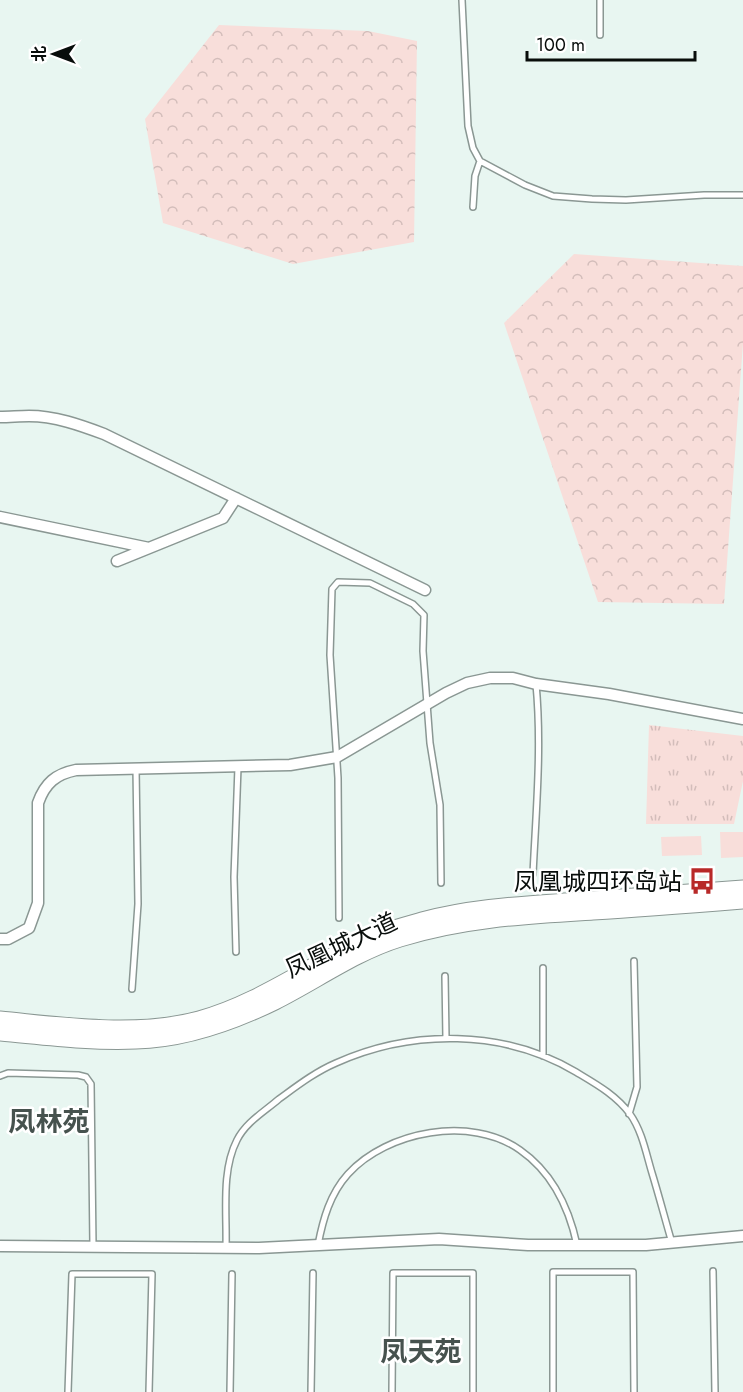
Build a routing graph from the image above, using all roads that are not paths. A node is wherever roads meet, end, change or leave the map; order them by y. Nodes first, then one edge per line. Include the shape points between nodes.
1 (462, 0) edge
2 (600, 0) edge
3 (600, 35) dead end
4 (480, 161) junction
5 (743, 195) edge
6 (473, 207) dead end
7 (0, 417) edge
8 (236, 498) junction
9 (0, 517) edge
10 (149, 548) junction
11 (117, 561) dead end
12 (425, 590) dead end
13 (536, 684) junction
14 (428, 704) junction
15 (743, 718) edge
16 (337, 757) junction
17 (238, 765) junction
18 (136, 768) junction
19 (533, 874) dead end
20 (441, 883) dead end
21 (743, 888) edge
22 (743, 901) edge
23 (339, 918) dead end
24 (0, 939) edge
25 (236, 952) dead end
26 (634, 961) dead end
27 (543, 968) dead end
28 (445, 976) dead end
29 (132, 989) dead end
30 (0, 1019) edge
31 (0, 1033) edge
32 (446, 1038) junction
33 (543, 1056) junction
34 (0, 1076) edge
35 (629, 1114) junction
36 (743, 1236) edge
37 (672, 1243) junction
38 (318, 1245) junction
39 (577, 1245) junction
40 (0, 1246) edge
41 (93, 1246) junction
42 (226, 1247) junction
43 (713, 1272) dead end
44 (313, 1273) dead end
45 (232, 1274) dead end
46 (68, 1392) edge
47 (149, 1392) edge
48 (230, 1392) edge
49 (311, 1392) edge
50 (392, 1392) edge
51 (473, 1392) edge
52 (553, 1392) edge
53 (634, 1392) edge
54 (715, 1392) edge

1 - 4 lane via 468,126
2 - 3 lane
4 - 5 lane via 553,196 626,200
4 - 6 lane
7 - 8 street via 30,416 80,425
8 - 10 street via 223,518
8 - 12 street
9 - 10 street
10 - 11 street
13 - 14 street via 490,678 467,683
13 - 15 street
13 - 19 lane via 539,714
14 - 16 street
14 - 16 lane via 424,615 413,604 370,583 338,582 332,589 330,607
14 - 20 lane via 440,805
16 - 17 street via 291,765
16 - 23 lane
17 - 18 street
17 - 25 lane
18 - 24 street via 63,772 42,790 37,817 38,903 29,928
18 - 29 lane via 138,904
21 - 30 main road, 凤凰城大道 via 512,905 425,919 379,933 242,1003 177,1024 104,1027
22 - 31 main road, 凤凰城大道 via 502,919 434,930 369,951 244,1017 166,1039 95,1040
26 - 35 lane via 637,1087
27 - 33 lane
28 - 32 lane
32 - 33 lane via 512,1046
32 - 42 lane via 370,1049 335,1063 302,1082 252,1120 237,1139 229,1162
33 - 35 lane via 595,1083 614,1096
34 - 41 lane via 78,1075 91,1084
35 - 37 lane via 641,1134
36 - 37 street
37 - 39 street
38 - 39 street via 439,1239
38 - 39 lane via 333,1196 367,1157 415,1135 442,1131 494,1138 519,1149 537,1164 558,1191
38 - 42 street
40 - 41 street
41 - 42 street
43 - 54 lane
44 - 49 lane
45 - 48 lane
46 - 47 lane via 72,1274 152,1274
50 - 51 lane via 393,1273 473,1272
52 - 53 lane via 553,1272 633,1272

